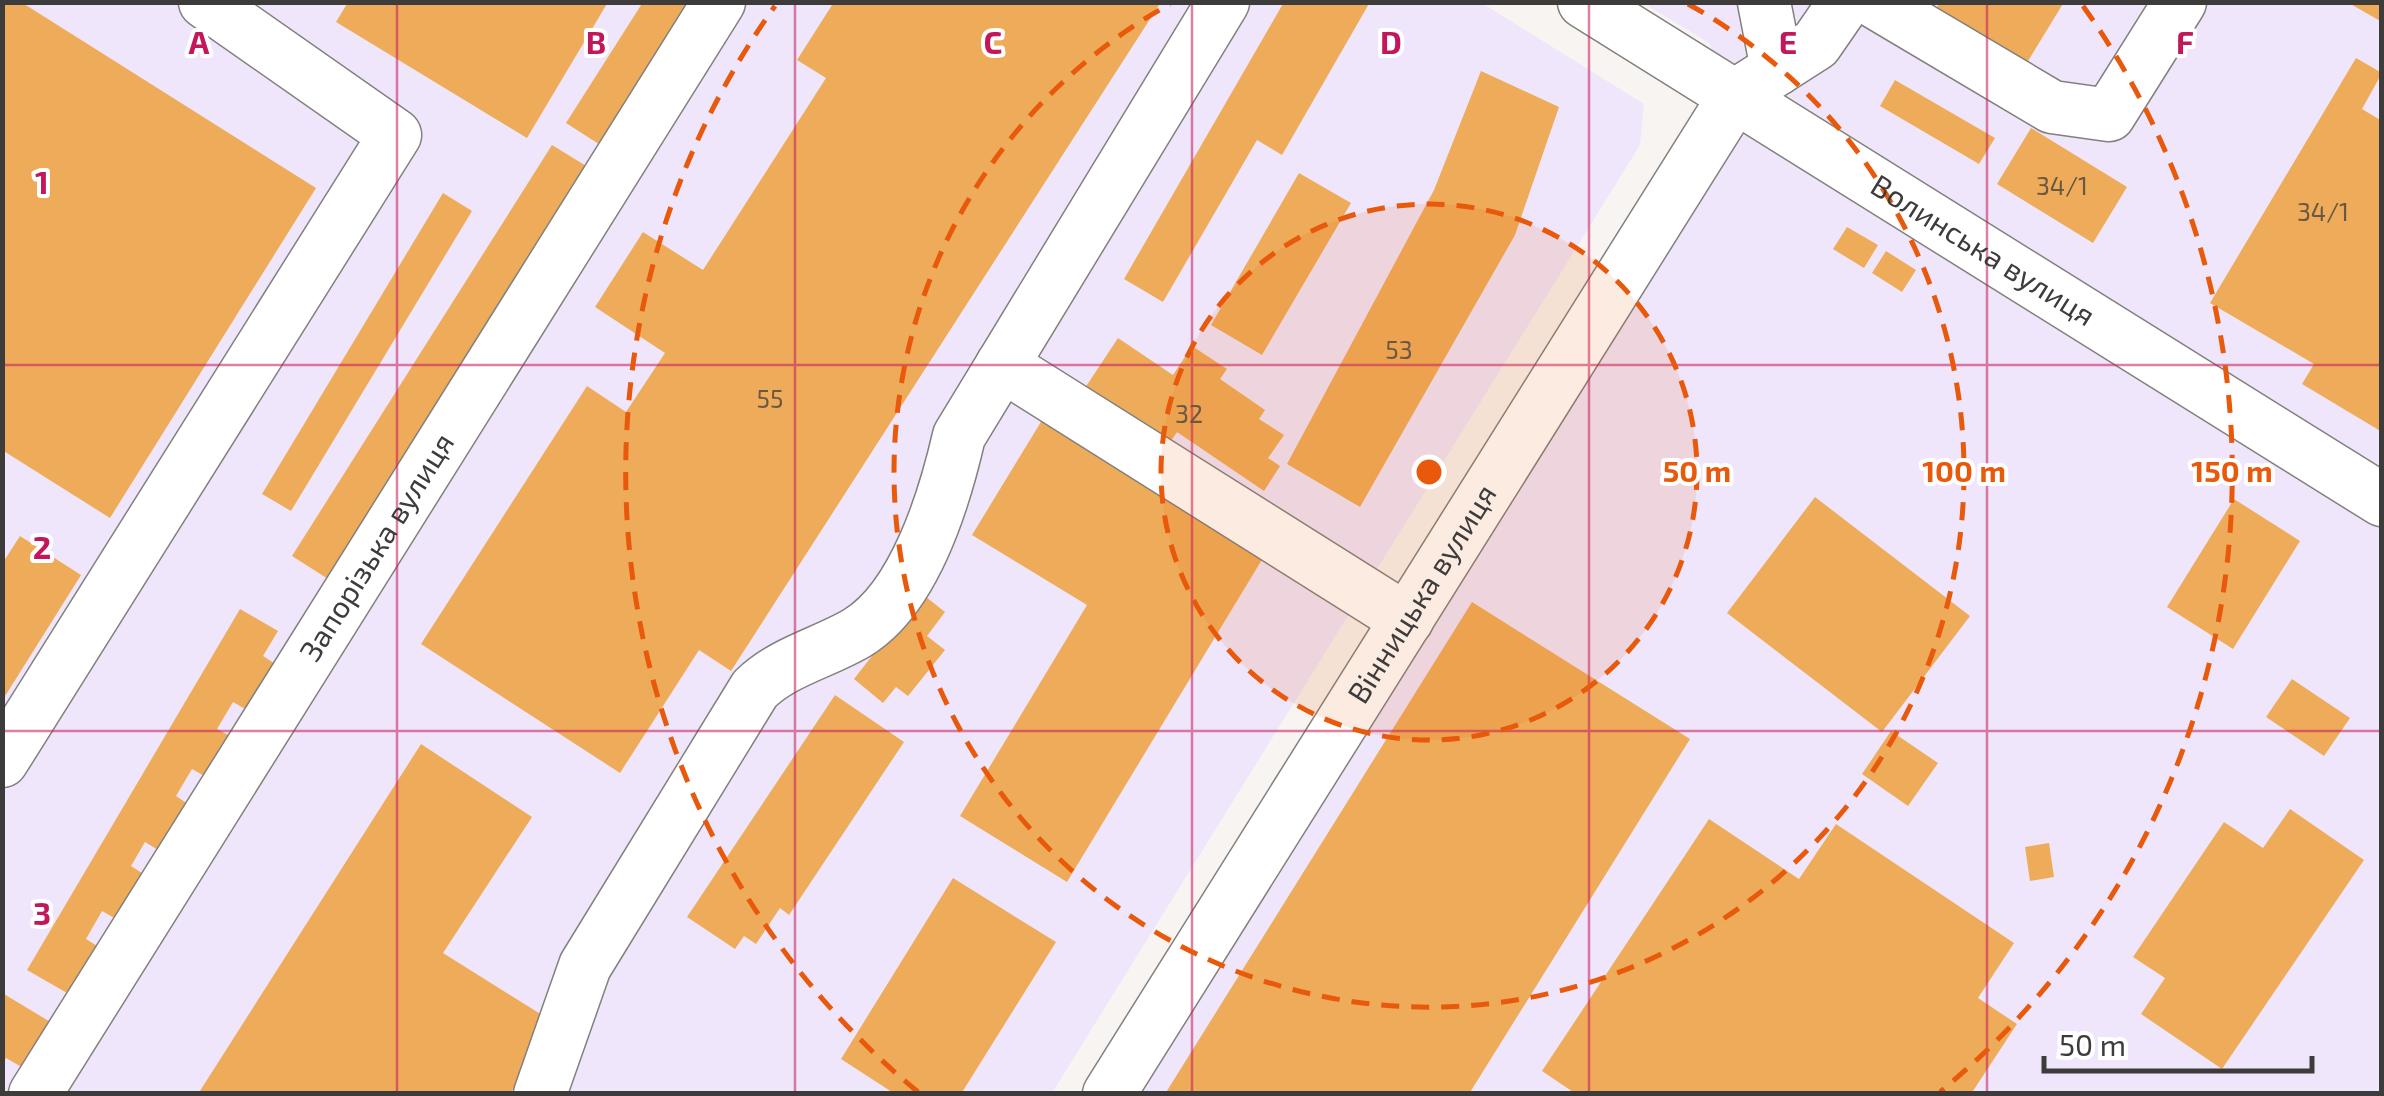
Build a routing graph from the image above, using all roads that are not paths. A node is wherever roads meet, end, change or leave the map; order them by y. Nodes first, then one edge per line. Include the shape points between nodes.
1 (205, 2) edge
2 (719, 2) edge
3 (1223, 2) edge
4 (1584, 2) edge
5 (1764, 2) edge
6 (1845, 2) edge
7 (1875, 2) edge
8 (2180, 2) edge
9 (1756, 82) junction
10 (1002, 364) junction
11 (2382, 500) edge
12 (1407, 620) junction
13 (2, 761) edge
14 (35, 1094) edge
15 (540, 1094) edge
16 (1109, 1094) edge

1 - 13 street via 395,135
2 - 14 street, Запорізька вулиця
3 - 10 street
4 - 9 street, Волинська вулиця
5 - 9 street
6 - 9 street via 1816,44
7 - 8 street via 2052,107 2109,116
9 - 11 street, Волинська вулиця
9 - 12 street, Вінницька вулиця
10 - 12 street
10 - 15 street via 959,436 938,520 878,616 855,634 772,672 755,689 585,966
12 - 16 street, Вінницька вулиця

